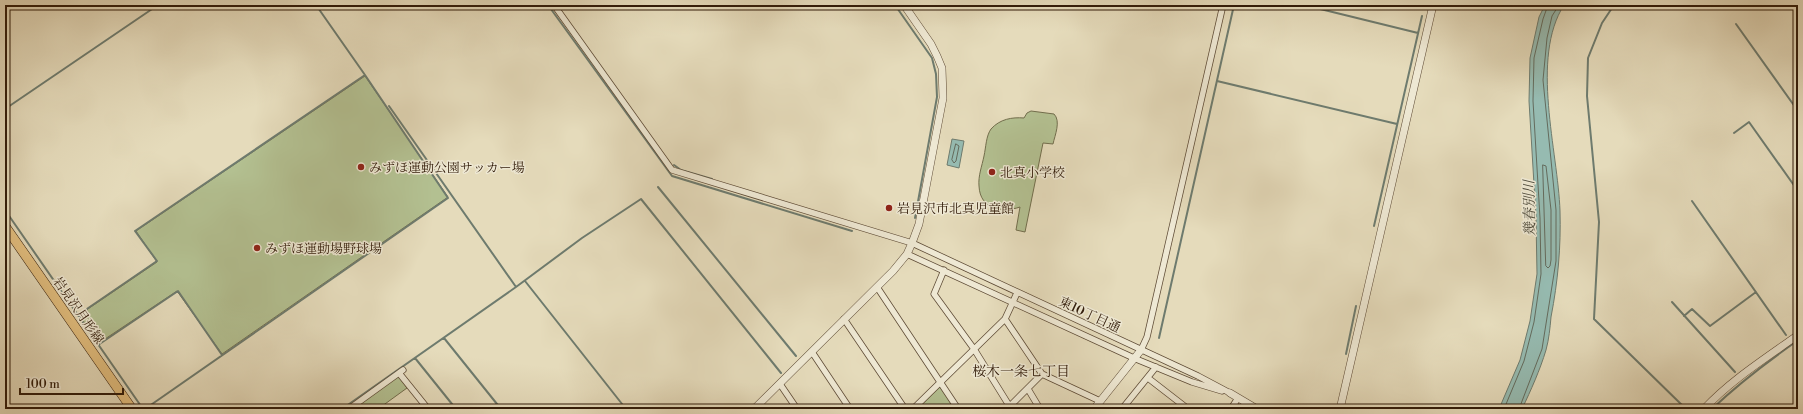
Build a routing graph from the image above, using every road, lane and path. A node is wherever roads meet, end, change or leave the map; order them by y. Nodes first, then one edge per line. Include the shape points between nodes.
1 (554, 5) edge
2 (904, 5) edge
3 (1223, 5) edge
4 (1432, 5) edge
5 (5, 226) edge
6 (912, 243) junction
7 (906, 254) junction
8 (944, 270) junction
9 (877, 287) junction
10 (1017, 293) junction
11 (1013, 301) junction
12 (844, 319) junction
13 (1005, 319) junction
14 (1798, 335) edge
15 (974, 349) junction
16 (1141, 350) junction
17 (812, 352) junction
18 (1136, 359) junction
19 (1156, 367) junction
20 (1042, 374) junction
21 (1148, 378) junction
22 (940, 382) junction
23 (780, 384) junction
24 (1028, 389) junction
25 (1230, 393) junction
26 (1238, 398) junction
27 (1100, 401) junction
28 (356, 404) junction
29 (1008, 408) edge
30 (132, 409) edge
31 (349, 409) edge
32 (360, 409) edge
33 (428, 409) edge
34 (754, 409) edge
35 (796, 409) edge
36 (850, 409) edge
37 (905, 409) edge
38 (913, 409) edge
39 (958, 409) edge
40 (1040, 409) edge
41 (1094, 409) edge
42 (1122, 409) edge
43 (1188, 409) edge
44 (1231, 409) edge
45 (1257, 409) edge
46 (1340, 409) edge
47 (1704, 409) edge

1 - 6 street, 東10丁目通 via 672,170
2 - 6 street via 931,44 942,68 943,79 943,98 937,133 919,224
3 - 16 street via 1147,337
4 - 46 street
5 - 30 main road, 岩見沢月形線
6 - 7 street
6 - 10 street, 東10丁目通
7 - 8 street
7 - 9 street
8 - 11 street
8 - 15 street via 934,294
9 - 12 street
9 - 22 street
10 - 11 street
10 - 16 street, 東10丁目通
11 - 13 street
11 - 18 street
12 - 17 street
12 - 37 street
13 - 15 street
13 - 20 street
14 - 47 street via 1747,372
15 - 22 street
15 - 29 street
16 - 18 street
16 - 25 street, 東10丁目通
17 - 23 street
17 - 36 street
18 - 19 street
18 - 27 street
19 - 21 street
19 - 25 street via 1192,382
20 - 24 street
20 - 27 street
21 - 42 street
21 - 43 street
22 - 38 street
22 - 39 street
23 - 34 street
23 - 35 street
24 - 29 street
24 - 40 street
25 - 26 street, 東10丁目通
26 - 44 street
26 - 45 street, 東10丁目通
27 - 41 street
28 - 31 street
28 - 32 street
28 - 33 street via 401,371

